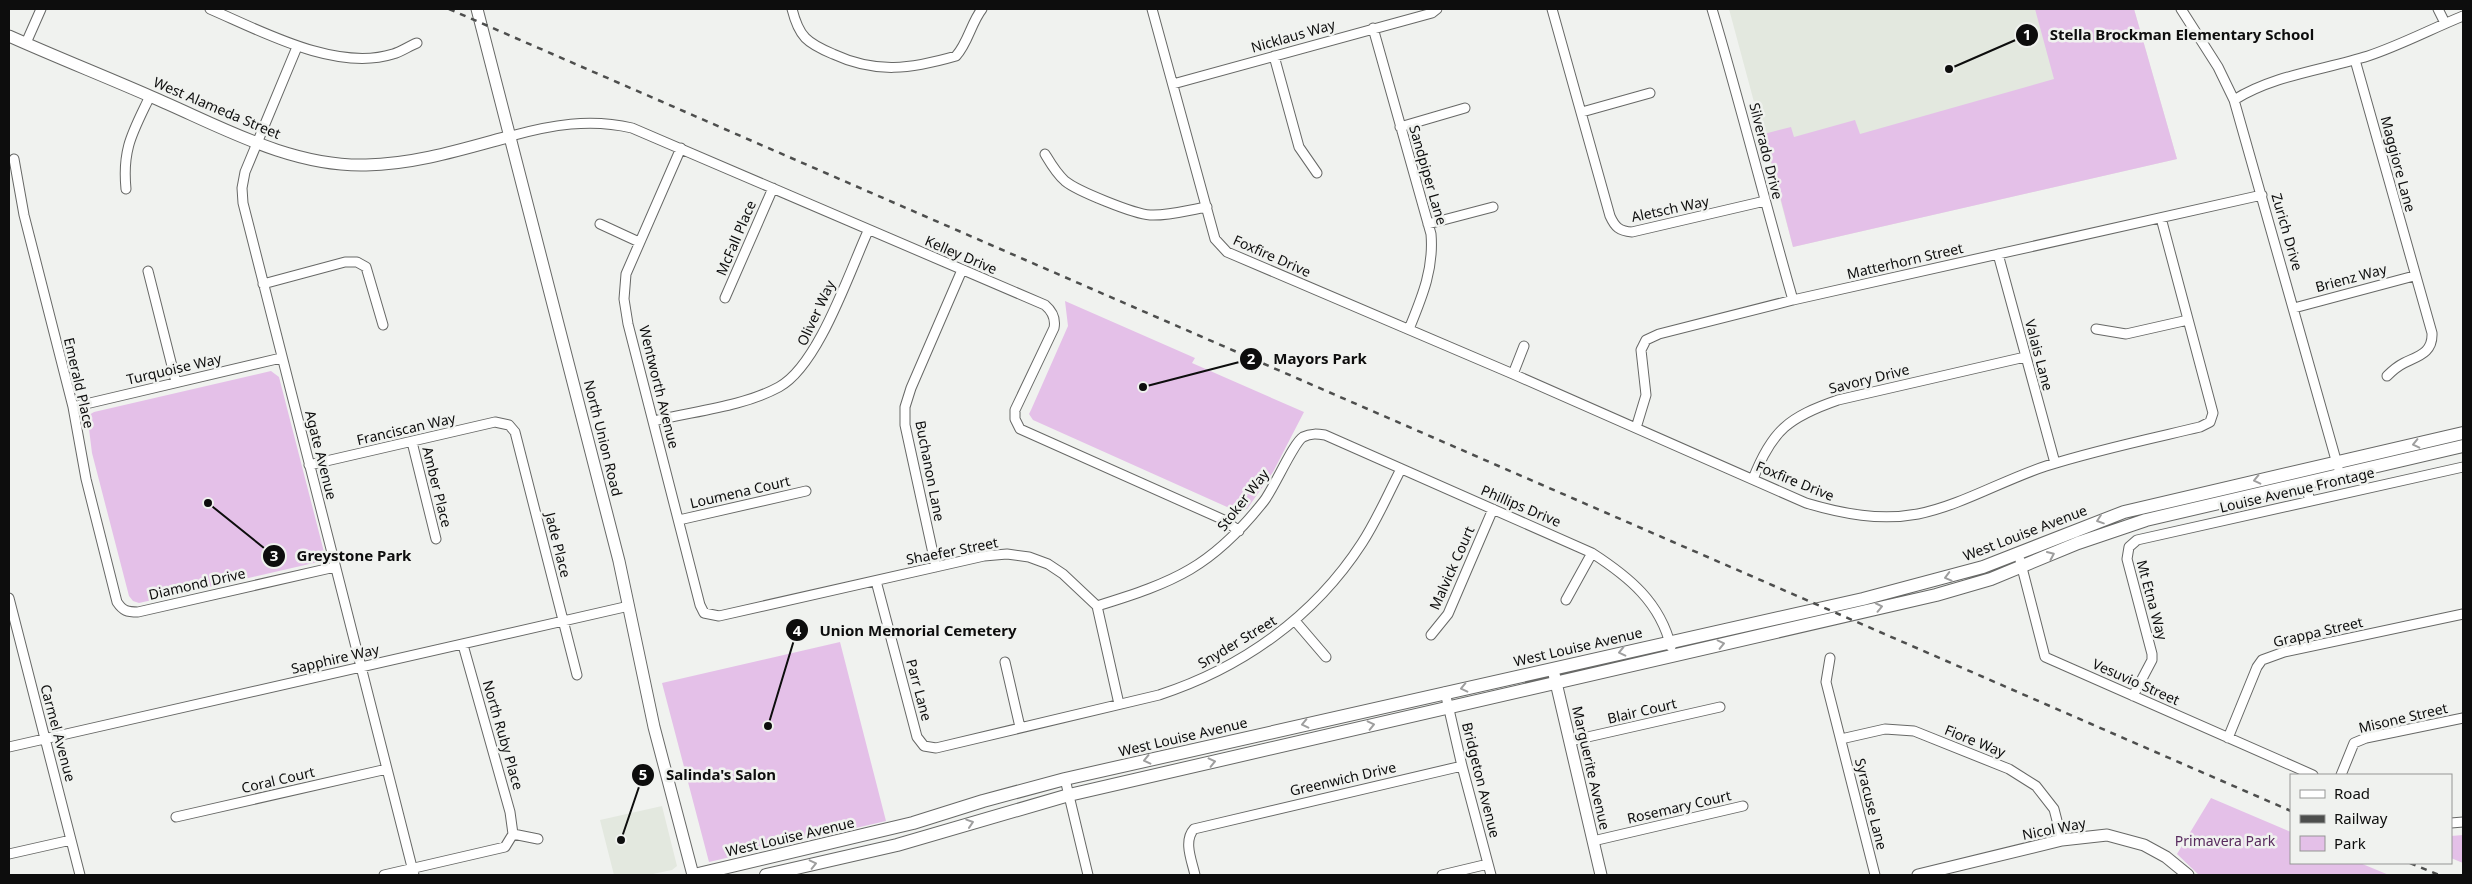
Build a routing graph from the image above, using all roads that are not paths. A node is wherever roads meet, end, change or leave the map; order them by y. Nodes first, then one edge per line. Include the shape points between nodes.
1 (40, 9) edge
2 (210, 9) edge
3 (477, 9) edge
4 (792, 9) edge
5 (982, 9) edge
6 (1152, 9) edge
7 (1437, 9) edge
8 (1552, 9) edge
9 (1712, 9) edge
10 (2438, 9) edge
11 (2184, 10) edge
12 (2463, 16) edge
13 (2445, 23) junction
14 (1374, 28) junction
15 (9, 36) edge
16 (26, 43) junction
17 (417, 43) dead end
18 (297, 47) junction
19 (1274, 56) junction
20 (2355, 60) junction
21 (1173, 84) junction
22 (1650, 94) dead end
23 (150, 96) junction
24 (2234, 100) junction
25 (1465, 108) dead end
26 (1582, 112) junction
27 (1400, 127) junction
28 (511, 136) junction
29 (257, 143) junction
30 (681, 148) junction
31 (1044, 154) dead end
32 (14, 159) dead end
33 (1318, 173) dead end
34 (773, 188) junction
35 (126, 189) dead end
36 (2262, 195) junction
37 (1765, 201) junction
38 (1207, 207) junction
39 (1493, 207) dead end
40 (2160, 218) junction
41 (600, 224) dead end
42 (1428, 224) junction
43 (868, 231) junction
44 (639, 242) junction
45 (1998, 254) junction
46 (962, 270) junction
47 (148, 271) dead end
48 (2414, 276) junction
49 (263, 284) junction
50 (725, 298) dead end
51 (1793, 300) junction
52 (2294, 308) junction
53 (2188, 320) junction
54 (383, 325) dead end
55 (1409, 329) junction
56 (2096, 329) dead end
57 (1524, 346) dead end
58 (2025, 357) junction
59 (281, 358) junction
60 (1513, 374) junction
61 (2387, 376) dead end
62 (176, 382) junction
63 (73, 406) junction
64 (654, 421) junction
65 (509, 425) joint
66 (1636, 428) junction
67 (2463, 433) edge
68 (1314, 434) joint
69 (412, 442) junction
70 (2463, 446) edge
71 (2055, 463) junction
72 (309, 465) junction
73 (2463, 467) edge
74 (2338, 468) junction
75 (1401, 469) junction
76 (1753, 479) junction
77 (2305, 482) junction
78 (806, 491) dead end
79 (2310, 501) junction
80 (1493, 509) junction
81 (679, 520) junction
82 (1239, 531) junction
83 (436, 540) dead end
84 (2137, 540) joint
85 (1592, 552) junction
86 (2018, 555) junction
87 (335, 566) junction
88 (936, 567) junction
89 (2024, 567) junction
90 (876, 581) junction
91 (9, 598) edge
92 (1566, 600) dead end
93 (629, 606) junction
94 (1097, 606) junction
95 (124, 610) joint
96 (728, 614) joint
97 (2463, 614) edge
98 (564, 622) junction
99 (1296, 622) junction
100 (1431, 635) dead end
101 (18, 640) junction
102 (9, 642) edge
103 (1670, 642) junction
104 (463, 645) junction
105 (1673, 655) junction
106 (1326, 657) dead end
107 (1830, 658) dead end
108 (1005, 662) dead end
109 (361, 667) junction
110 (1553, 668) junction
111 (577, 675) dead end
112 (1556, 683) junction
113 (1445, 692) junction
114 (2133, 696) junction
115 (1119, 704) junction
116 (1720, 707) dead end
117 (1449, 708) junction
118 (2463, 718) edge
119 (1020, 727) junction
120 (2228, 738) junction
121 (46, 739) junction
122 (1841, 739) junction
123 (1570, 741) junction
124 (924, 746) joint
125 (9, 747) edge
126 (1462, 766) junction
127 (387, 769) junction
128 (2311, 774) edge
129 (2341, 774) edge
130 (1064, 779) junction
131 (1069, 795) junction
132 (1743, 806) dead end
133 (176, 817) dead end
134 (513, 834) junction
135 (71, 840) junction
136 (538, 840) dead end
137 (2062, 840) junction
138 (1593, 842) junction
139 (9, 854) edge
140 (1488, 864) junction
141 (414, 872) edge
142 (80, 875) edge
143 (384, 875) edge
144 (694, 875) edge
145 (766, 875) edge
146 (1088, 875) edge
147 (1195, 875) edge
148 (1442, 875) edge
149 (1491, 875) edge
150 (1601, 875) edge
151 (1874, 875) edge
152 (1918, 875) edge
153 (2188, 875) edge

1 - 16 street
2 - 18 street
3 - 28 street, North Union Road
4 - 5 street via 799,31 814,46 843,59 879,69 956,56
6 - 21 street, Foxfire Drive
7 - 14 street, Nicklaus Way
8 - 26 street, Aletsch Way
9 - 37 street, Silverado Drive
10 - 13 street
11 - 24 street, Zurich Drive
12 - 13 street
13 - 20 street via 2413,40
14 - 19 street, Nicklaus Way
14 - 27 street, Sandpiper Lane
15 - 16 street, West Alameda Street
16 - 23 street, West Alameda Street
17 - 18 street via 392,55 359,58
18 - 29 street, Agate Avenue
19 - 21 street, Nicklaus Way
19 - 33 street via 1299,147
20 - 24 street via 2282,79
20 - 48 street, Maggiore Lane
21 - 38 street, Foxfire Drive
22 - 26 street
23 - 29 street, West Alameda Street
23 - 35 street via 128,142 124,159
24 - 36 street, Zurich Drive
25 - 27 street
26 - 37 street, Aletsch Way via 1615,227 1624,232
27 - 42 street, Sandpiper Lane
28 - 29 street, West Alameda Street via 422,160 365,165 324,162
28 - 30 street, Kelley Drive via 562,124 598,122 632,128
28 - 93 street, North Union Road
29 - 49 street, Agate Avenue via 242,188
30 - 34 street, Kelley Drive
30 - 44 street, Wentworth Avenue
31 - 38 street via 1067,183 1131,212 1166,215
32 - 63 street, Emerald Place via 24,216
34 - 43 street, Kelley Drive
34 - 50 street, McFall Place
36 - 40 street, Matterhorn Street
36 - 52 street, Zurich Drive
37 - 51 street, Silverado Drive
38 - 55 street, Foxfire Drive via 1215,239 1227,252
39 - 42 street
40 - 45 street, Matterhorn Street
40 - 53 street
41 - 44 street
42 - 55 street, Sandpiper Lane via 1432,252 1430,269
43 - 46 street, Kelley Drive
43 - 64 street, Oliver Way via 814,351 792,377 761,395
44 - 64 street, Wentworth Avenue via 626,274 624,299
45 - 51 street, Matterhorn Street
45 - 58 street, Valais Lane
46 - 82 street, Kelley Drive via 1044,305 1054,318 1054,328 1015,410 1020,429 1224,520
46 - 88 street, Buchanon Lane via 911,388 906,407 905,425
47 - 62 street
48 - 52 street, Brienz Way
48 - 61 street, Maggiore Lane via 2432,333 2431,346
49 - 54 street via 345,262 357,262 366,267
49 - 59 street, Agate Avenue
51 - 66 street, Matterhorn Street via 1658,334 1646,340 1641,350 1646,395
52 - 74 street, Zurich Drive
53 - 56 street via 2126,334
53 - 71 street, Foxfire Drive via 2213,412 2210,422
55 - 60 street, Foxfire Drive
57 - 60 street
58 - 71 street, Valais Lane
58 - 76 street, Savory Drive via 1814,408 1782,428 1762,455
59 - 62 street, Turquoise Way
59 - 72 street, Agate Avenue
60 - 66 street, Foxfire Drive
62 - 63 street, Turquoise Way
63 - 95 street, Emerald Place via 86,478 117,602
64 - 81 street, Wentworth Avenue
65 - 69 street, Franciscan Way via 495,422
65 - 98 street, Jade Place via 515,432
66 - 76 street, Foxfire Drive
67 -> 74 main road, West Louise Avenue
68 - 75 street, Phillips Drive via 1326,435
68 - 82 street, Stoker Way via 1304,436 1294,446 1266,498
69 - 72 street, Franciscan Way
69 - 83 street, Amber Place
70 - 74 main road, West Louise Avenue
71 - 76 street, Foxfire Drive via 1934,510 1891,517 1833,511 1806,503
72 - 87 street, Agate Avenue
73 - 79 street, Louise Avenue Frontage
74 - 77 main road, West Louise Avenue
74 -> 86 main road, West Louise Avenue via 2124,512
75 - 80 street, Phillips Drive
75 - 99 street, Snyder Street via 1361,544 1334,581
77 - 79 street
89 -> 77 main road, West Louise Avenue via 2078,543 2146,520
78 - 81 street, Loumena Court
79 - 84 street, Louise Avenue Frontage
80 - 85 street, Phillips Drive
80 - 100 street, Malvick Court via 1448,614
81 - 96 street, Wentworth Avenue via 700,605 708,616
82 - 94 street, Stoker Way via 1209,559 1175,579
84 - 114 street, Mt Etna Way via 2129,547 2127,559 2152,660
85 - 92 street
85 - 103 street, Phillips Drive via 1642,591 1662,620
86 - 89 street, Vesuvio Street
86 -> 103 main road, West Louise Avenue via 1951,577
87 - 95 street, Diamond Drive via 138,612
87 - 109 street, Agate Avenue
88 - 90 street, Shaefer Street
88 - 94 street, Shaefer Street via 984,556 1030,557 1063,574
105 -> 89 main road, West Louise Avenue via 1936,595
89 - 114 street, Vesuvio Street via 2045,656
90 - 96 street, Shaefer Street
90 - 124 street, Parr Lane via 917,737
91 - 101 street, Carmel Avenue
93 - 98 street, Sapphire Way
93 - 144 street, North Union Road via 654,727
94 - 115 street
97 - 120 street, Grappa Street via 2284,652 2262,660
98 - 104 street, Sapphire Way
98 - 111 street, Jade Place
99 - 106 street
99 - 115 street, Snyder Street via 1226,668 1188,686
101 - 102 street
101 - 121 street, Carmel Avenue
103 - 105 street, Phillips Drive
103 -> 110 main road, West Louise Avenue
104 - 109 street, Sapphire Way
104 - 134 street, North Ruby Place via 510,812
105 - 112 main road, West Louise Avenue
107 - 122 street, Syracuse Lane via 1826,682
108 - 119 street
109 - 121 street, Sapphire Way
109 - 127 street, Agate Avenue
110 - 112 street, Marguerite Avenue
110 -> 113 main road, West Louise Avenue
112 - 117 main road, West Louise Avenue
112 - 123 street, Marguerite Avenue
113 - 117 street, Bridgeton Avenue
113 -> 130 main road, West Louise Avenue
114 - 120 street, Vesuvio Street
115 - 119 street, Snyder Street
116 - 123 street, Blair Court
117 - 126 street, Bridgeton Avenue
131 -> 117 main road, West Louise Avenue
118 - 129 street, Misone Street via 2354,743
119 - 124 street, Snyder Street via 936,748
120 - 128 street, Vesuvio Street
121 - 125 street, Sapphire Way
121 - 135 street, Carmel Avenue
122 - 137 street, Fiore Way via 1885,728 1914,731 2009,769 2036,786 2054,809
122 - 151 street, Syracuse Lane
123 - 138 street, Marguerite Avenue
126 - 140 street, Bridgeton Avenue
126 - 147 street, Greenwich Drive via 1205,825 1191,832 1188,846
127 - 133 street, Coral Court
127 - 141 street, Agate Avenue
130 - 131 street
130 - 144 main road, West Louise Avenue via 913,823
145 -> 131 main road, West Louise Avenue via 897,845
131 - 146 street
132 - 138 street, Rosemary Court
134 - 136 street
134 - 141 street via 505,847
135 - 139 street
135 - 142 street, Carmel Avenue
137 - 152 street, Nicol Way
137 - 153 street, Nicol Way via 2108,835 2144,844
138 - 150 street, Marguerite Avenue
140 - 148 street
140 - 149 street, Bridgeton Avenue
141 - 143 street

